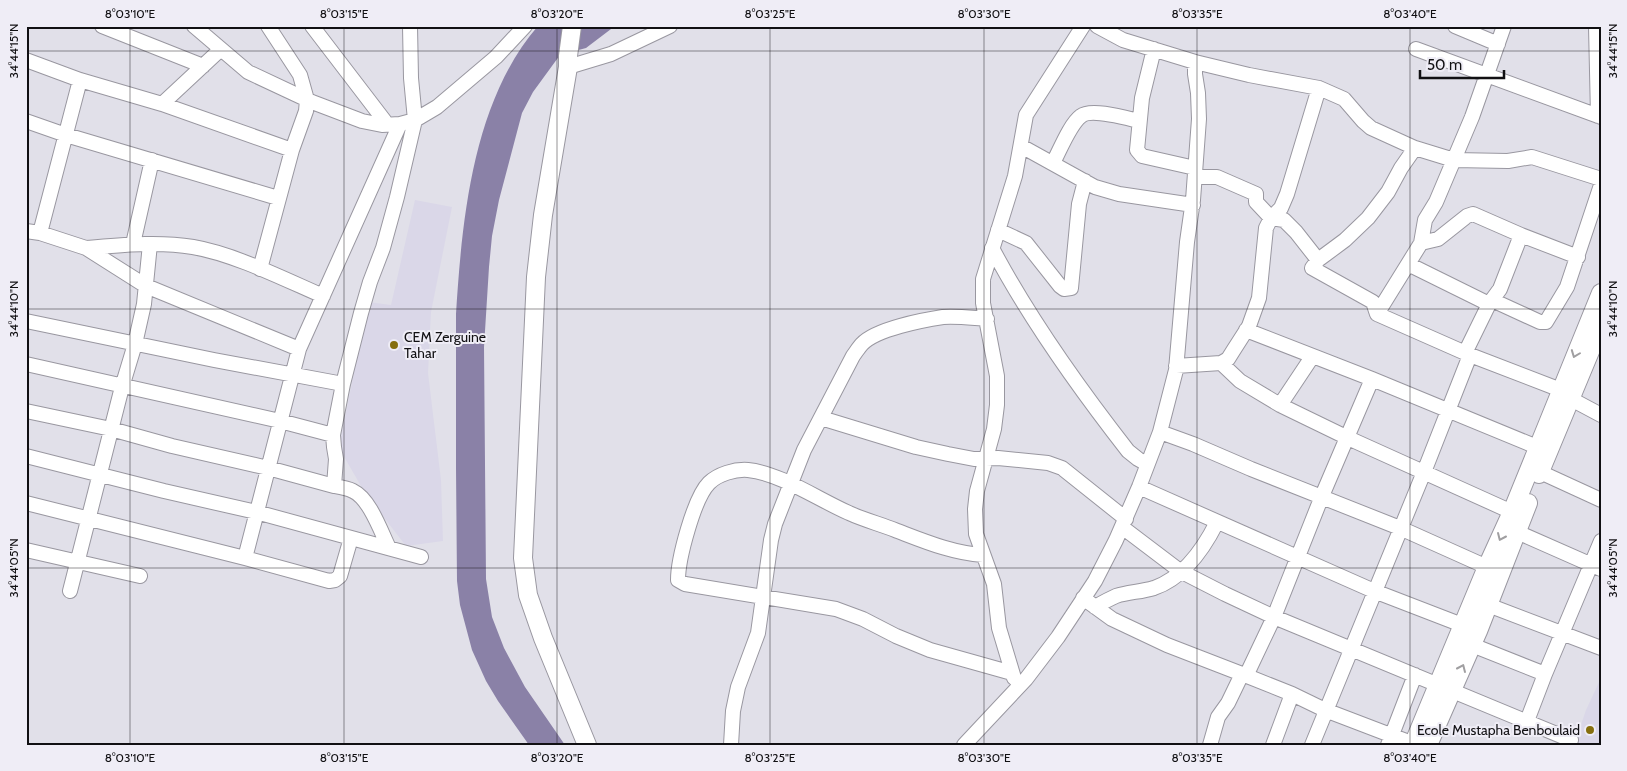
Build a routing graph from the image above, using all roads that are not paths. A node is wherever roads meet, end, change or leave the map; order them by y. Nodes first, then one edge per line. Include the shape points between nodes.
1 (102, 26) edge
2 (194, 26) edge
3 (268, 26) edge
4 (312, 26) edge
5 (410, 26) edge
6 (526, 26) edge
7 (572, 26) edge
8 (670, 26) edge
9 (1084, 26) edge
10 (1097, 26) edge
11 (1456, 26) edge
12 (1504, 26) edge
13 (1596, 26) edge
14 (1498, 44) junction
15 (221, 49) junction
16 (1154, 49) junction
17 (1416, 50) dead end
18 (26, 60) edge
19 (568, 61) junction
20 (1195, 62) junction
21 (203, 66) junction
22 (1487, 75) junction
23 (80, 80) junction
24 (1319, 88) junction
25 (307, 100) junction
26 (162, 104) junction
27 (1599, 117) edge
28 (415, 120) junction
29 (1139, 120) junction
30 (26, 121) edge
31 (394, 124) junction
32 (66, 136) junction
33 (1021, 146) junction
34 (1415, 148) junction
35 (292, 150) junction
36 (152, 160) junction
37 (1454, 160) junction
38 (1053, 163) junction
39 (1195, 172) junction
40 (1601, 179) edge
41 (1084, 181) junction
42 (1601, 185) edge
43 (278, 198) junction
44 (1193, 205) junction
45 (1271, 218) junction
46 (998, 230) junction
47 (33, 232) edge
48 (1521, 235) junction
49 (1421, 243) junction
50 (133, 244) junction
51 (150, 244) junction
52 (86, 248) junction
53 (992, 248) junction
54 (1578, 257) junction
55 (1318, 260) junction
56 (1408, 264) junction
57 (260, 269) junction
58 (146, 286) junction
59 (1601, 293) edge
60 (322, 296) junction
61 (1490, 302) junction
62 (1377, 314) junction
63 (986, 319) junction
64 (26, 321) edge
65 (1246, 330) junction
66 (1595, 334) edge
67 (135, 344) junction
68 (298, 350) junction
69 (1468, 354) junction
70 (1312, 357) junction
71 (1221, 363) junction
72 (26, 364) edge
73 (1176, 366) junction
74 (292, 374) junction
75 (1372, 379) junction
76 (343, 384) junction
77 (122, 386) junction
78 (1566, 395) junction
79 (1280, 405) junction
80 (1448, 410) junction
81 (26, 411) edge
82 (1601, 415) edge
83 (821, 418) junction
84 (280, 421) junction
85 (111, 429) junction
86 (1160, 432) junction
87 (333, 435) junction
88 (1348, 438) junction
89 (1537, 447) junction
90 (26, 456) edge
91 (985, 458) junction
92 (1147, 464) junction
93 (268, 468) junction
94 (1424, 472) junction
95 (1540, 472) junction
96 (99, 475) junction
97 (790, 484) junction
98 (334, 486) junction
99 (1139, 487) junction
100 (1322, 496) junction
101 (1601, 500) edge
102 (26, 503) edge
103 (256, 512) junction
104 (1512, 512) junction
105 (88, 519) junction
106 (1217, 522) junction
107 (1124, 523) junction
108 (1400, 528) junction
109 (1517, 532) junction
110 (351, 538) junction
111 (1601, 540) edge
112 (389, 548) junction
113 (27, 552) edge
114 (983, 555) junction
115 (1298, 556) junction
116 (422, 557) dead end
117 (245, 558) junction
118 (77, 562) junction
119 (1487, 567) junction
120 (1596, 567) edge
121 (1180, 571) junction
122 (140, 576) dead end
123 (70, 591) dead end
124 (1374, 591) junction
125 (764, 597) junction
126 (1089, 603) junction
127 (1488, 605) junction
128 (1274, 617) junction
129 (1562, 632) junction
130 (1471, 634) junction
131 (1350, 648) junction
132 (1601, 648) edge
133 (1012, 673) junction
134 (1545, 674) junction
135 (1244, 675) junction
136 (1415, 675) junction
137 (1445, 687) junction
138 (1017, 690) junction
139 (1292, 694) junction
140 (1325, 710) junction
141 (1527, 722) junction
142 (1390, 740) edge
143 (1571, 740) dead end
144 (1418, 744) edge
145 (587, 745) edge
146 (731, 745) edge
147 (964, 745) edge
148 (1210, 745) edge
149 (1273, 745) edge
150 (1312, 745) edge

1 - 21 street
2 - 15 street
3 - 25 street via 300,75
4 - 31 street
5 - 28 street
6 - 28 street via 456,92
7 - 19 main road
8 - 19 street via 611,54
9 - 33 street via 1026,115
10 - 16 street via 1123,40
11 - 14 street
12 - 14 street
13 - 27 street
14 - 22 street
15 - 21 street
15 - 25 street via 248,72
16 - 20 street
16 - 29 street
17 - 22 street
18 - 23 street
19 - 145 main road via 536,276 524,558 528,595
20 - 24 street
20 - 39 street via 1198,110
21 - 26 street
22 - 27 street
22 - 37 street
23 - 26 street
23 - 32 street
24 - 34 street via 1344,99 1371,128
24 - 45 street via 1287,194 1281,208
25 - 31 street via 362,120
25 - 35 street
26 - 35 street
28 - 31 street
28 - 76 street via 395,206 370,282
29 - 38 street via 1104,114 1082,115 1073,125
29 - 39 street via 1137,150 1142,156
30 - 32 street
31 - 60 street
32 - 36 street
32 - 47 street
33 - 38 street
33 - 46 street
34 - 37 street
34 - 55 street via 1368,218
35 - 43 street
36 - 43 street
36 - 50 street
37 - 40 street via 1508,161 1532,157
37 - 49 street via 1425,220
38 - 41 street
39 - 44 street
39 - 45 street via 1218,177 1256,194 1256,202
41 - 44 street via 1119,194
41 - 46 street via 1072,288 1060,286 1026,243
42 - 54 street
43 - 57 street
44 - 73 street
45 - 55 street via 1284,220
45 - 65 street via 1265,232 1259,298
46 - 53 street
47 - 52 street
48 - 49 street via 1473,214 1438,238
48 - 54 street
48 - 61 street via 1500,289
49 - 56 street
50 - 51 street
50 - 52 street
51 - 57 street via 194,247
51 - 58 street
52 - 58 street
53 - 63 street via 984,279
53 - 92 street via 1013,288 1080,386 1128,451
54 - 61 street via 1567,287 1546,322
55 - 62 street via 1312,268 1373,302
56 - 61 street
56 - 62 street
57 - 60 street
58 - 67 street
58 - 68 street
59 - 66 main road
60 - 68 street
61 - 69 street
62 - 69 street
63 - 83 street via 942,318 880,332 862,343 853,356
63 - 91 street via 998,405
64 - 67 street
65 - 70 street
65 - 71 street via 1228,359
66 - 78 main road
67 - 74 street
67 - 77 street
68 - 74 street
69 - 78 street
69 - 80 street
70 - 75 street
70 - 79 street
71 - 73 street
71 - 79 street via 1240,381
72 - 77 street
73 - 86 street
74 - 76 street
74 - 84 street
75 - 80 street
75 - 88 street
76 - 87 street
77 - 84 street
77 - 85 street
78 - 82 street
78 - 89 main road
78 - 95 main road
79 - 88 street
80 - 89 street
80 - 94 street
81 - 85 street
83 - 91 street via 916,447
83 - 97 street
84 - 87 street
84 - 93 street
85 - 93 street
85 - 96 street
86 - 92 street
86 - 100 street
87 - 98 street via 336,459
88 - 94 street
88 - 100 street
89 - 104 main road
90 - 96 street
91 - 107 street via 1048,463 1062,468
91 - 114 street via 975,509 976,534
92 - 99 street
93 - 98 street
93 - 103 street
94 - 104 street
94 - 108 street
95 - 101 street
95 - 109 main road
96 - 103 street
96 - 105 street
97 - 114 street via 850,514 939,546
97 - 125 street via 771,540
97 - 125 street via 748,470 730,472 709,483 689,524 678,575 681,583
98 - 112 street via 353,490 367,502
99 - 106 street
99 - 107 street
100 - 108 street
100 - 115 street
102 - 105 street
103 - 110 street
103 - 117 street
104 -> 119 main road
105 - 117 street
105 - 118 street
106 - 115 street
106 - 121 street via 1199,553
107 - 121 street
107 - 126 street via 1095,581
108 - 119 street
108 - 124 street
109 - 120 street
109 - 127 main road
110 - 112 street
110 - 117 street via 340,576 335,580
111 - 120 street
112 - 116 street
113 - 118 street
114 - 133 street via 994,584 999,628
115 - 124 street
115 - 128 street
118 - 122 street
118 - 123 street
119 - 130 main road
120 - 129 street
121 - 126 street via 1153,588
121 - 128 street
124 - 130 street
124 - 131 street
125 - 133 street via 836,609 930,650
125 - 146 street via 758,633 738,687
126 - 135 street via 1112,619 1167,645
126 - 138 street
127 - 129 street
127 - 130 main road
128 - 131 street
128 - 135 street
129 - 132 street
129 - 134 street
130 - 134 street
130 - 137 main road
131 - 136 street
131 - 140 street
133 - 138 street
134 - 141 street
135 - 139 street
135 - 148 street via 1218,717
136 - 137 street
136 - 142 street
137 - 141 street
137 - 144 main road
138 - 147 street
139 - 140 street
139 - 149 street
140 - 142 street
140 - 150 street
141 - 143 street
142 - 144 street

